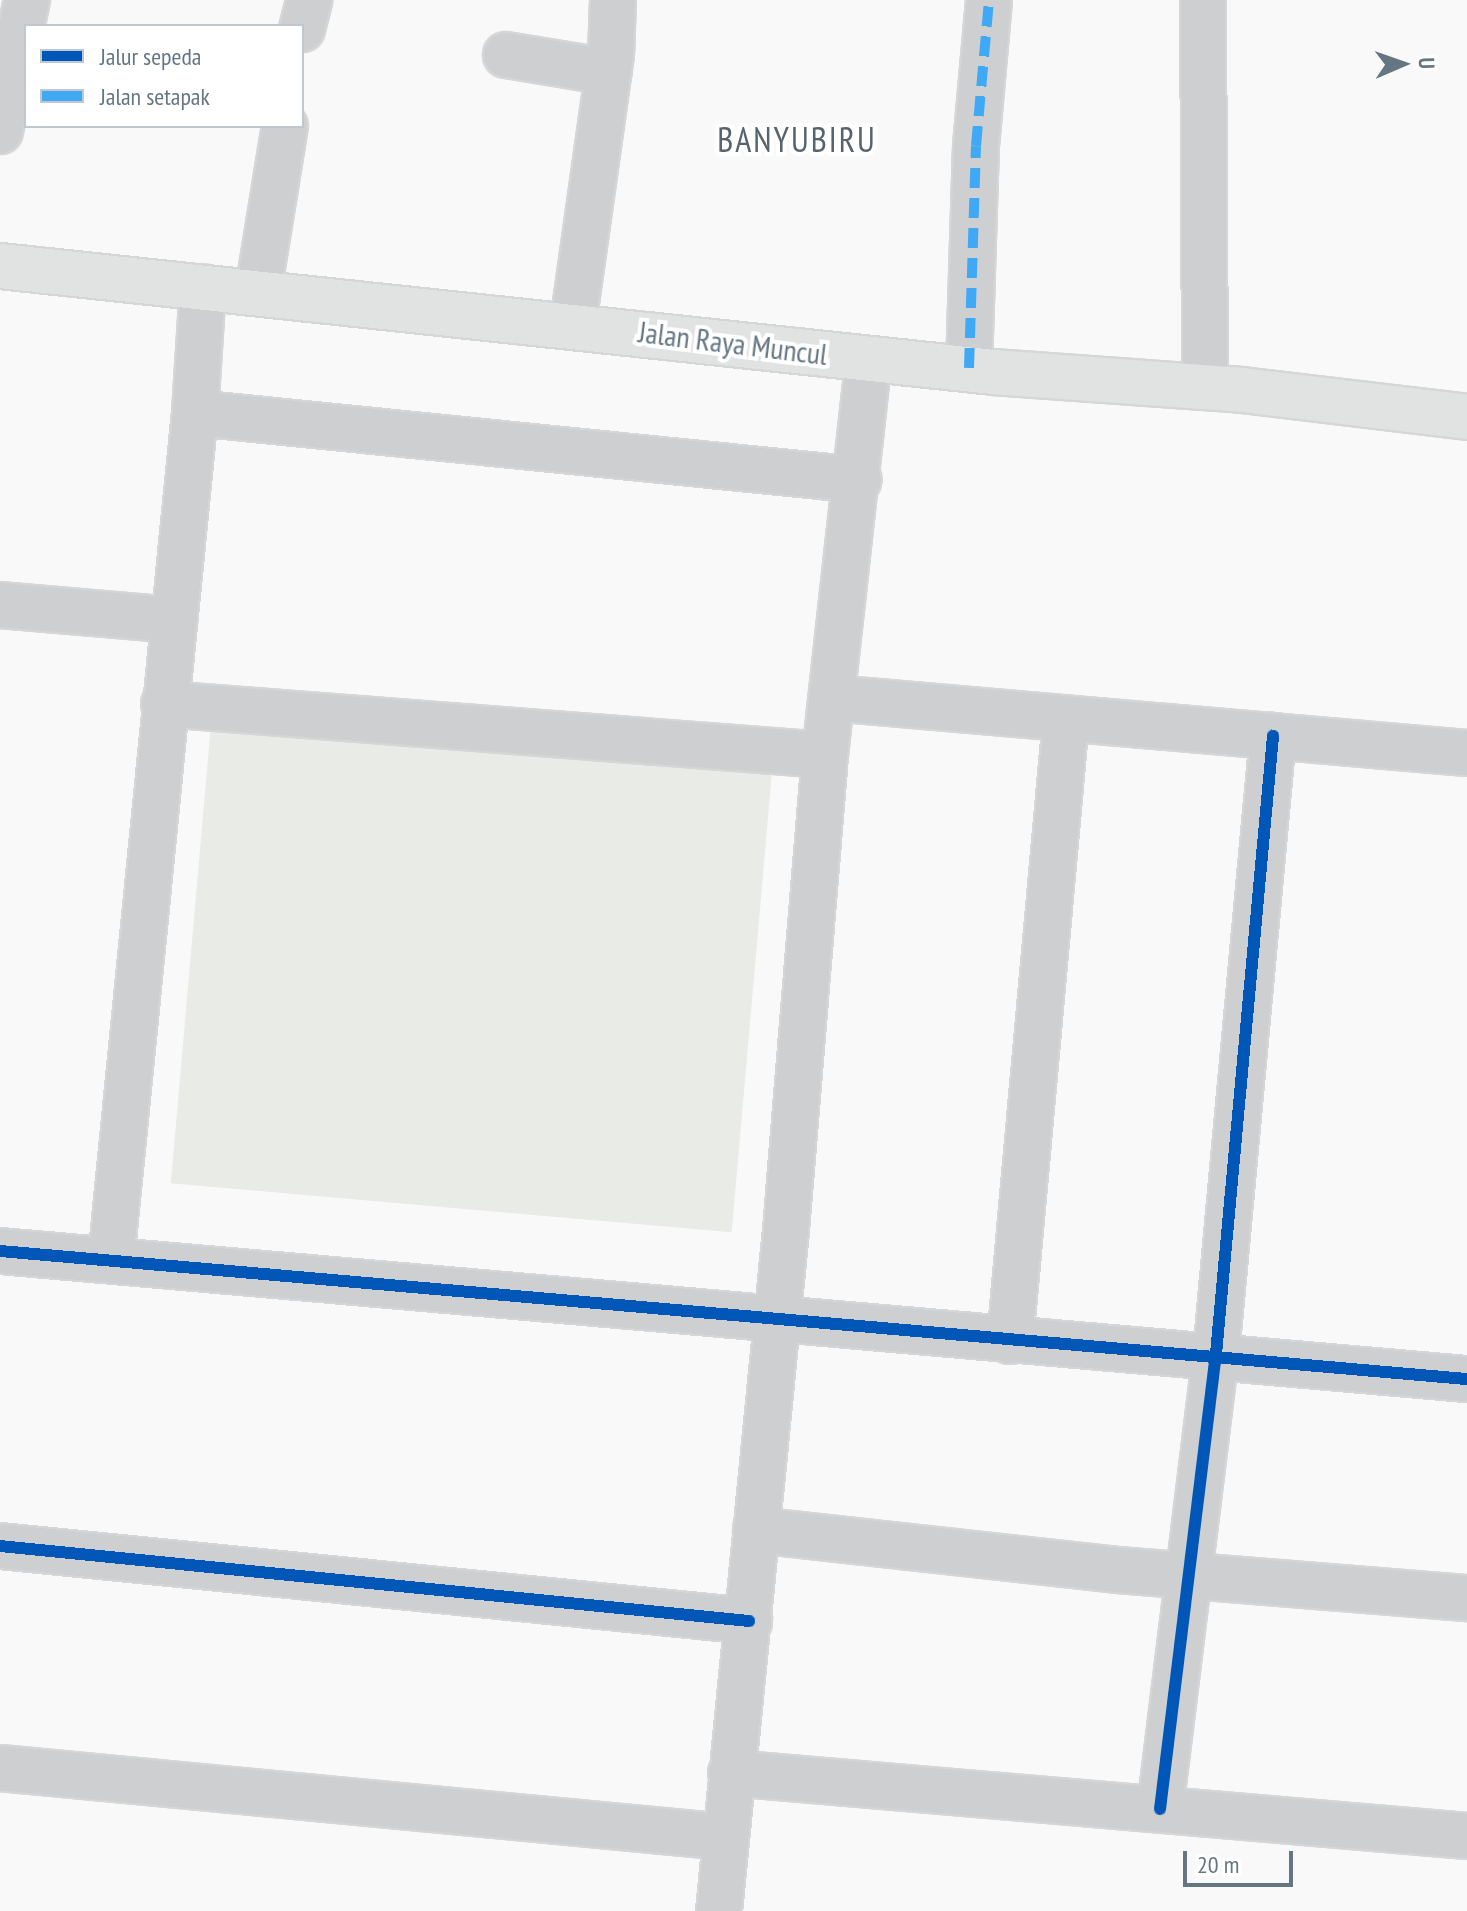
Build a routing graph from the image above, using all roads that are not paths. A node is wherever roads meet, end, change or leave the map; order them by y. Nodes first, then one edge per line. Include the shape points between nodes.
1 (27, 0) edge
2 (309, 0) edge
3 (613, 0) edge
4 (989, 0) edge
5 (1203, 0) edge
6 (303, 24) edge
7 (506, 55) dead end
8 (609, 72) junction
9 (285, 128) edge
10 (0, 131) edge
11 (0, 266) edge
12 (203, 287) junction
13 (258, 292) junction
14 (573, 324) junction
15 (869, 359) junction
16 (969, 368) junction
17 (1205, 387) junction
18 (195, 413) junction
19 (1467, 417) edge
20 (859, 480) junction
21 (0, 605) edge
22 (174, 620) junction
23 (832, 698) junction
24 (164, 704) junction
25 (1066, 720) junction
26 (1273, 736) junction
27 (1467, 753) edge
28 (825, 755) junction
29 (0, 1251) edge
30 (111, 1260) junction
31 (775, 1322) junction
32 (1010, 1341) junction
33 (1216, 1354) junction
34 (1467, 1379) edge
35 (756, 1530) junction
36 (0, 1546) edge
37 (1192, 1577) junction
38 (1467, 1598) edge
39 (749, 1621) junction
40 (0, 1768) edge
41 (731, 1773) junction
42 (1160, 1809) junction
43 (1467, 1836) edge
44 (726, 1837) junction
45 (719, 1911) edge

1 - 10 street
2 - 6 street
3 - 8 street
4 - 16 street via 976,146
5 - 17 street
7 - 8 street
8 - 14 street
9 - 13 street
11 - 12 main road, Jalan Raya Muncul
12 - 13 main road, Jalan Raya Muncul
12 - 18 street
13 - 14 main road, Jalan Raya Muncul
14 - 15 main road, Jalan Raya Muncul
15 - 16 main road, Jalan Raya Muncul
15 - 20 street
16 - 17 main road, Jalan Raya Muncul
17 - 19 main road, Jalan Raya Muncul
18 - 20 street
18 - 22 street
20 - 23 street
21 - 22 street
22 - 24 street
23 - 25 street
23 - 28 street
24 - 28 street
24 - 30 street
25 - 26 street
25 - 32 street
26 - 27 street
26 - 33 street
28 - 31 street
29 - 30 street
30 - 31 street
31 - 32 street
31 - 35 street
32 - 33 street
33 - 34 street
33 - 37 street
35 - 37 street
35 - 39 street
36 - 39 street
37 - 38 street
37 - 42 street
39 - 41 street
40 - 44 street
41 - 42 street
41 - 44 street
42 - 43 street
44 - 45 street

